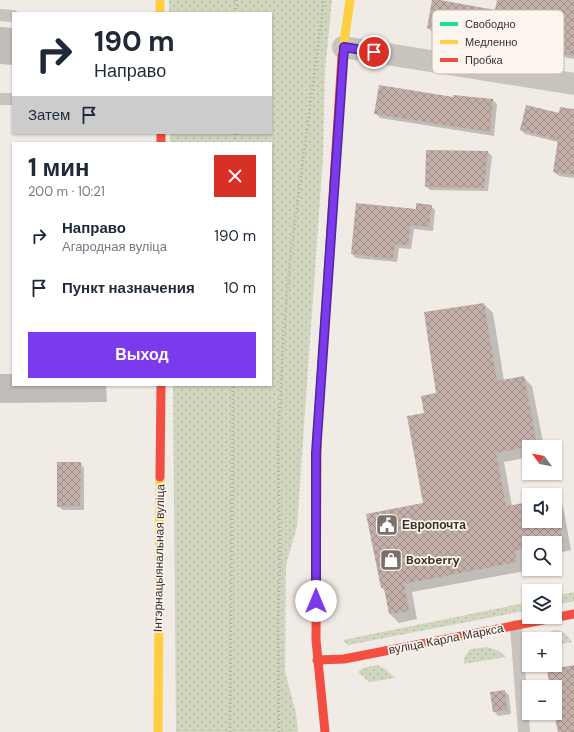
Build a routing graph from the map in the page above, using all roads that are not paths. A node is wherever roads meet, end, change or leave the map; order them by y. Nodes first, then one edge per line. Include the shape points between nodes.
1 (160, 0) edge
2 (350, 0) edge
3 (160, 12) edge
4 (0, 15) edge
5 (12, 16) edge
6 (344, 47) junction
7 (432, 61) edge
8 (512, 74) edge
9 (574, 84) edge
10 (0, 99) edge
11 (12, 99) edge
12 (161, 386) edge
13 (574, 614) edge
14 (516, 626) junction
15 (317, 660) junction
16 (158, 732) edge
17 (325, 732) edge
18 (524, 732) edge

1 - 3 street
2 - 6 street
4 - 5 lane
6 - 7 street
6 - 15 street via 316,453
8 - 9 street
10 - 11 lane
12 - 16 street, Інтэрнацыянальная вуліца
13 - 14 street, вуліца Карла Маркса
14 - 15 street, вуліца Карла Маркса via 344,659
14 - 18 lane
15 - 17 street

